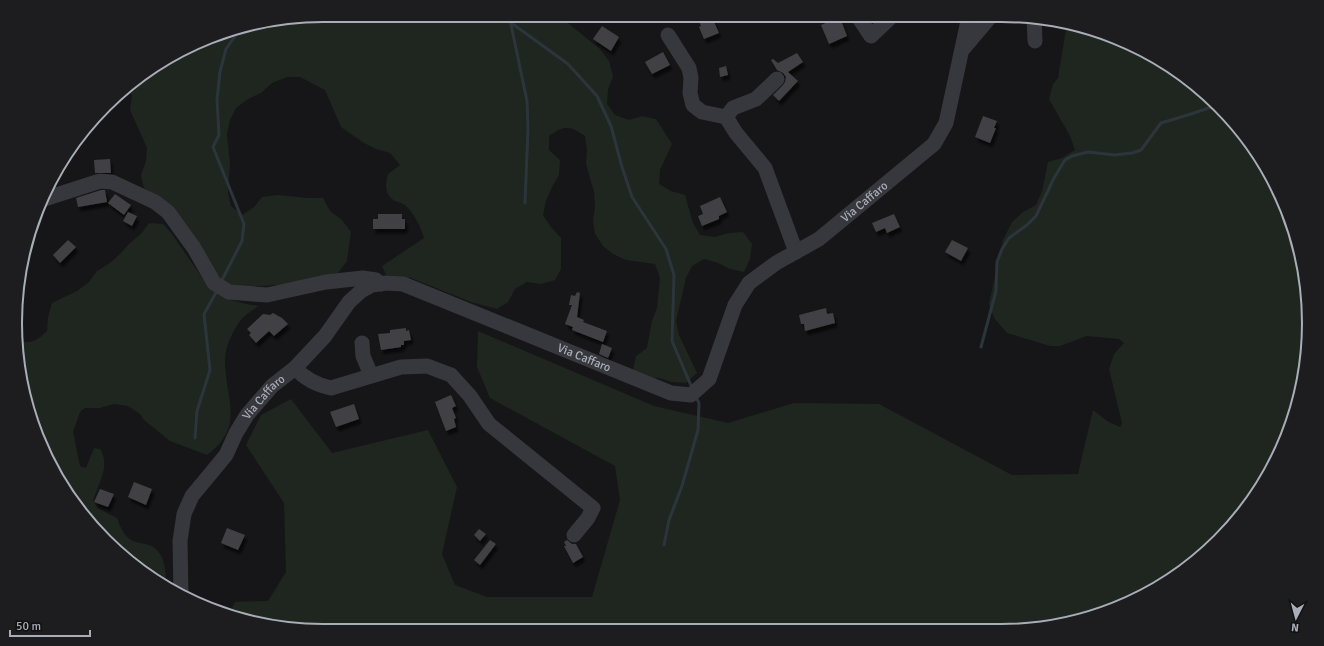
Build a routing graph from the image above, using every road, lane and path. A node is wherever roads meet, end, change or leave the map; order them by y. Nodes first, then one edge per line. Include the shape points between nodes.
1 (861, 22) edge
2 (886, 22) edge
3 (968, 22) edge
4 (986, 22) edge
5 (1034, 24) edge
6 (668, 35) dead end
7 (1035, 41) dead end
8 (962, 50) junction
9 (777, 79) dead end
10 (726, 117) junction
11 (50, 197) edge
12 (796, 252) junction
13 (381, 284) junction
14 (362, 343) dead end
15 (295, 368) junction
16 (372, 375) junction
17 (574, 535) dead end
18 (181, 588) edge

1 - 2 street via 871,36
3 - 8 street, Via Caffaro
4 - 8 street
5 - 7 street
6 - 10 street via 689,68 693,105 702,112
8 - 12 street, Via Caffaro via 946,123 934,144 819,239
9 - 10 street via 756,99 733,108
10 - 12 street via 765,168
11 - 13 street via 100,181 112,182 155,202 168,212 194,248 214,283 229,292 267,295 326,282 363,278 376,280
12 - 13 street, Via Caffaro via 749,283 735,305 710,379 691,395 671,393 403,284
13 - 15 street, Via Caffaro via 372,285 361,291 349,302 325,336
14 - 16 street via 363,356
15 - 16 street via 307,378 331,388
15 - 18 street, Via Caffaro via 272,386 247,415 226,455 192,496 184,514 180,541
16 - 17 street via 401,368 427,366 451,375 470,396 489,424 593,508

